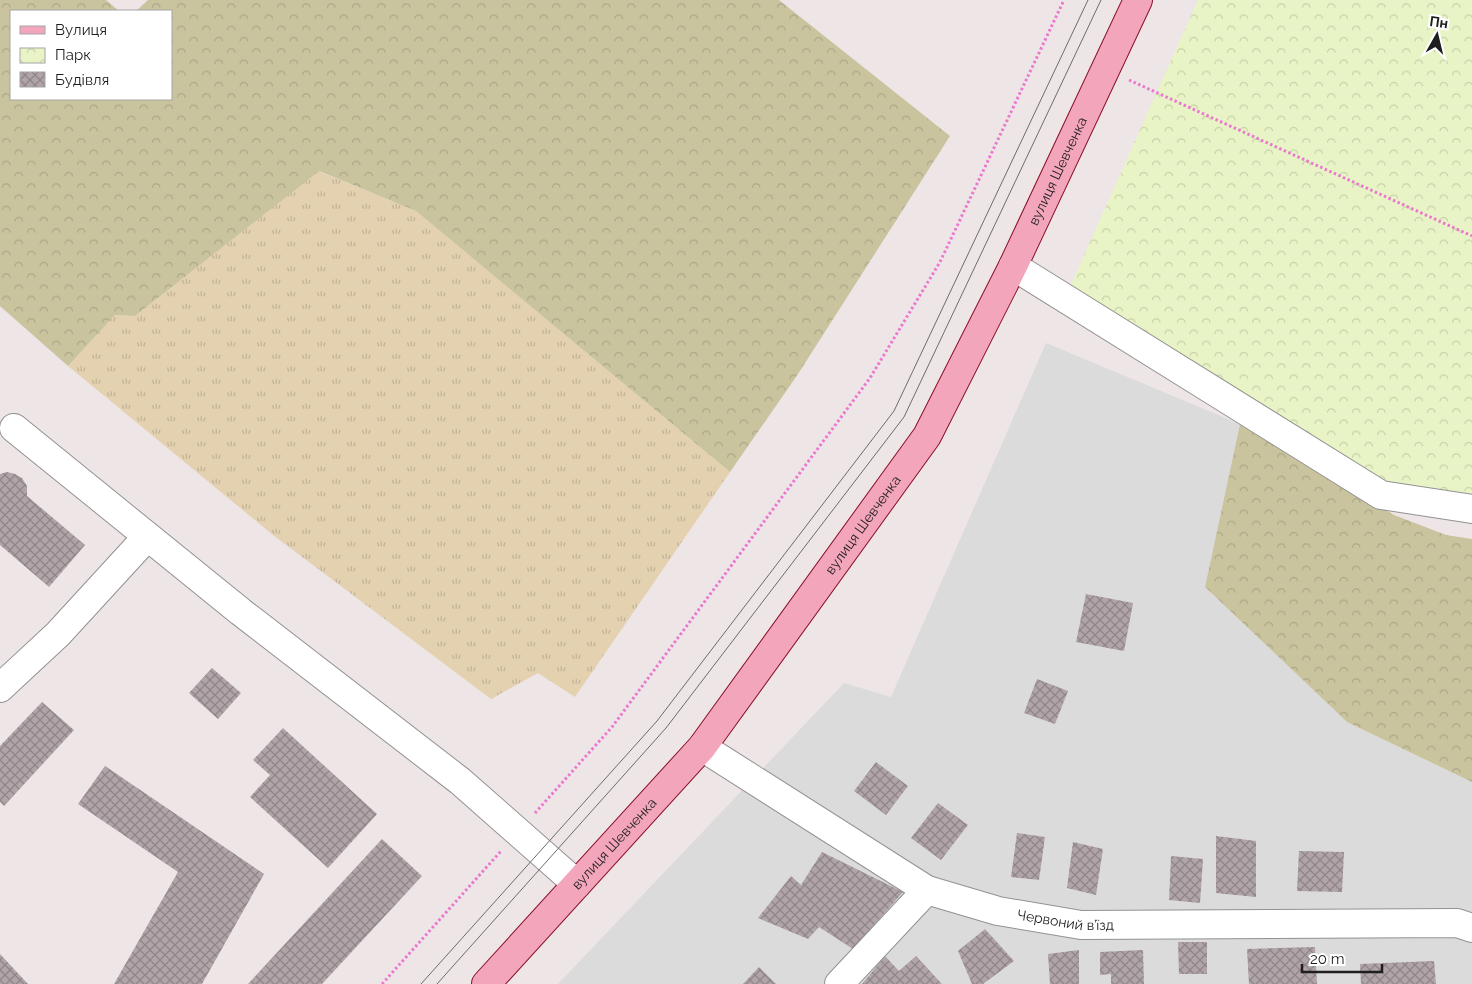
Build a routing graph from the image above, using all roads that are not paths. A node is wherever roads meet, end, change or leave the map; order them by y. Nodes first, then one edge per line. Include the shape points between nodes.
1 (1138, 0) edge
2 (1013, 266) junction
3 (14, 428) dead end
4 (1472, 509) edge
5 (147, 537) junction
6 (0, 688) edge
7 (702, 747) junction
8 (578, 884) junction
9 (927, 890) junction
10 (1472, 928) edge
11 (486, 984) edge
12 (839, 984) edge

1 - 2 main road, вулиця Шевченка
2 - 4 street via 1381,495
2 - 7 main road, вулиця Шевченка via 927,436
3 - 5 street
5 - 6 street via 58,634
5 - 8 street via 460,781
7 - 8 main road, вулиця Шевченка
7 - 9 street, Червоний в’їзд
8 - 11 main road, вулиця Шевченка
9 - 10 street, Червоний в’їзд via 998,911 1081,925 1457,923
9 - 12 street

